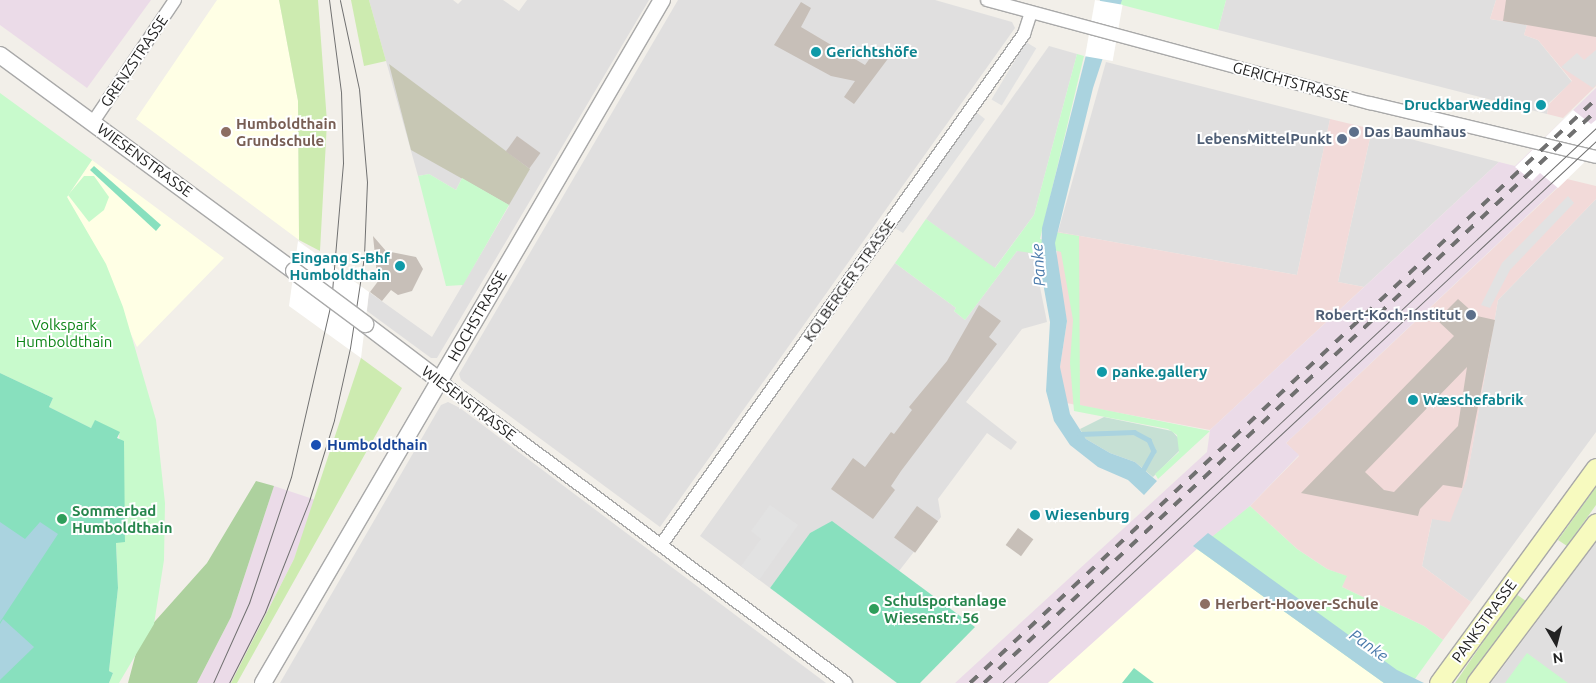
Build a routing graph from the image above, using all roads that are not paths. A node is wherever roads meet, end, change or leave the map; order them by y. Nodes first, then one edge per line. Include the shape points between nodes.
1 (175, 0) edge
2 (662, 0) edge
3 (987, 0) edge
4 (1031, 13) junction
5 (0, 55) edge
6 (93, 122) junction
7 (1596, 157) edge
8 (440, 381) junction
9 (1596, 468) edge
10 (1596, 523) edge
11 (661, 544) junction
12 (1530, 559) junction
13 (1554, 577) junction
14 (263, 683) edge
15 (846, 683) edge
16 (1438, 683) edge
17 (1476, 683) edge

1 - 6 street, GRENZSTRASSE
2 - 8 street, HOCHSTRASSE
3 - 4 street, GERICHTSTRASSE
4 - 7 street, GERICHTSTRASSE
4 - 11 street, KOLBERGER STRASSE via 1024,34
5 - 6 street, WIESENSTRASSE
6 - 8 street, WIESENSTRASSE, bridge
8 - 11 street, WIESENSTRASSE
8 - 14 street, HOCHSTRASSE
9 - 12 main road, PANKSTRASSE
10 - 13 main road, PANKSTRASSE
11 - 15 street, WIESENSTRASSE
12 - 13 main road
12 - 16 main road, PANKSTRASSE
13 - 17 main road, PANKSTRASSE

